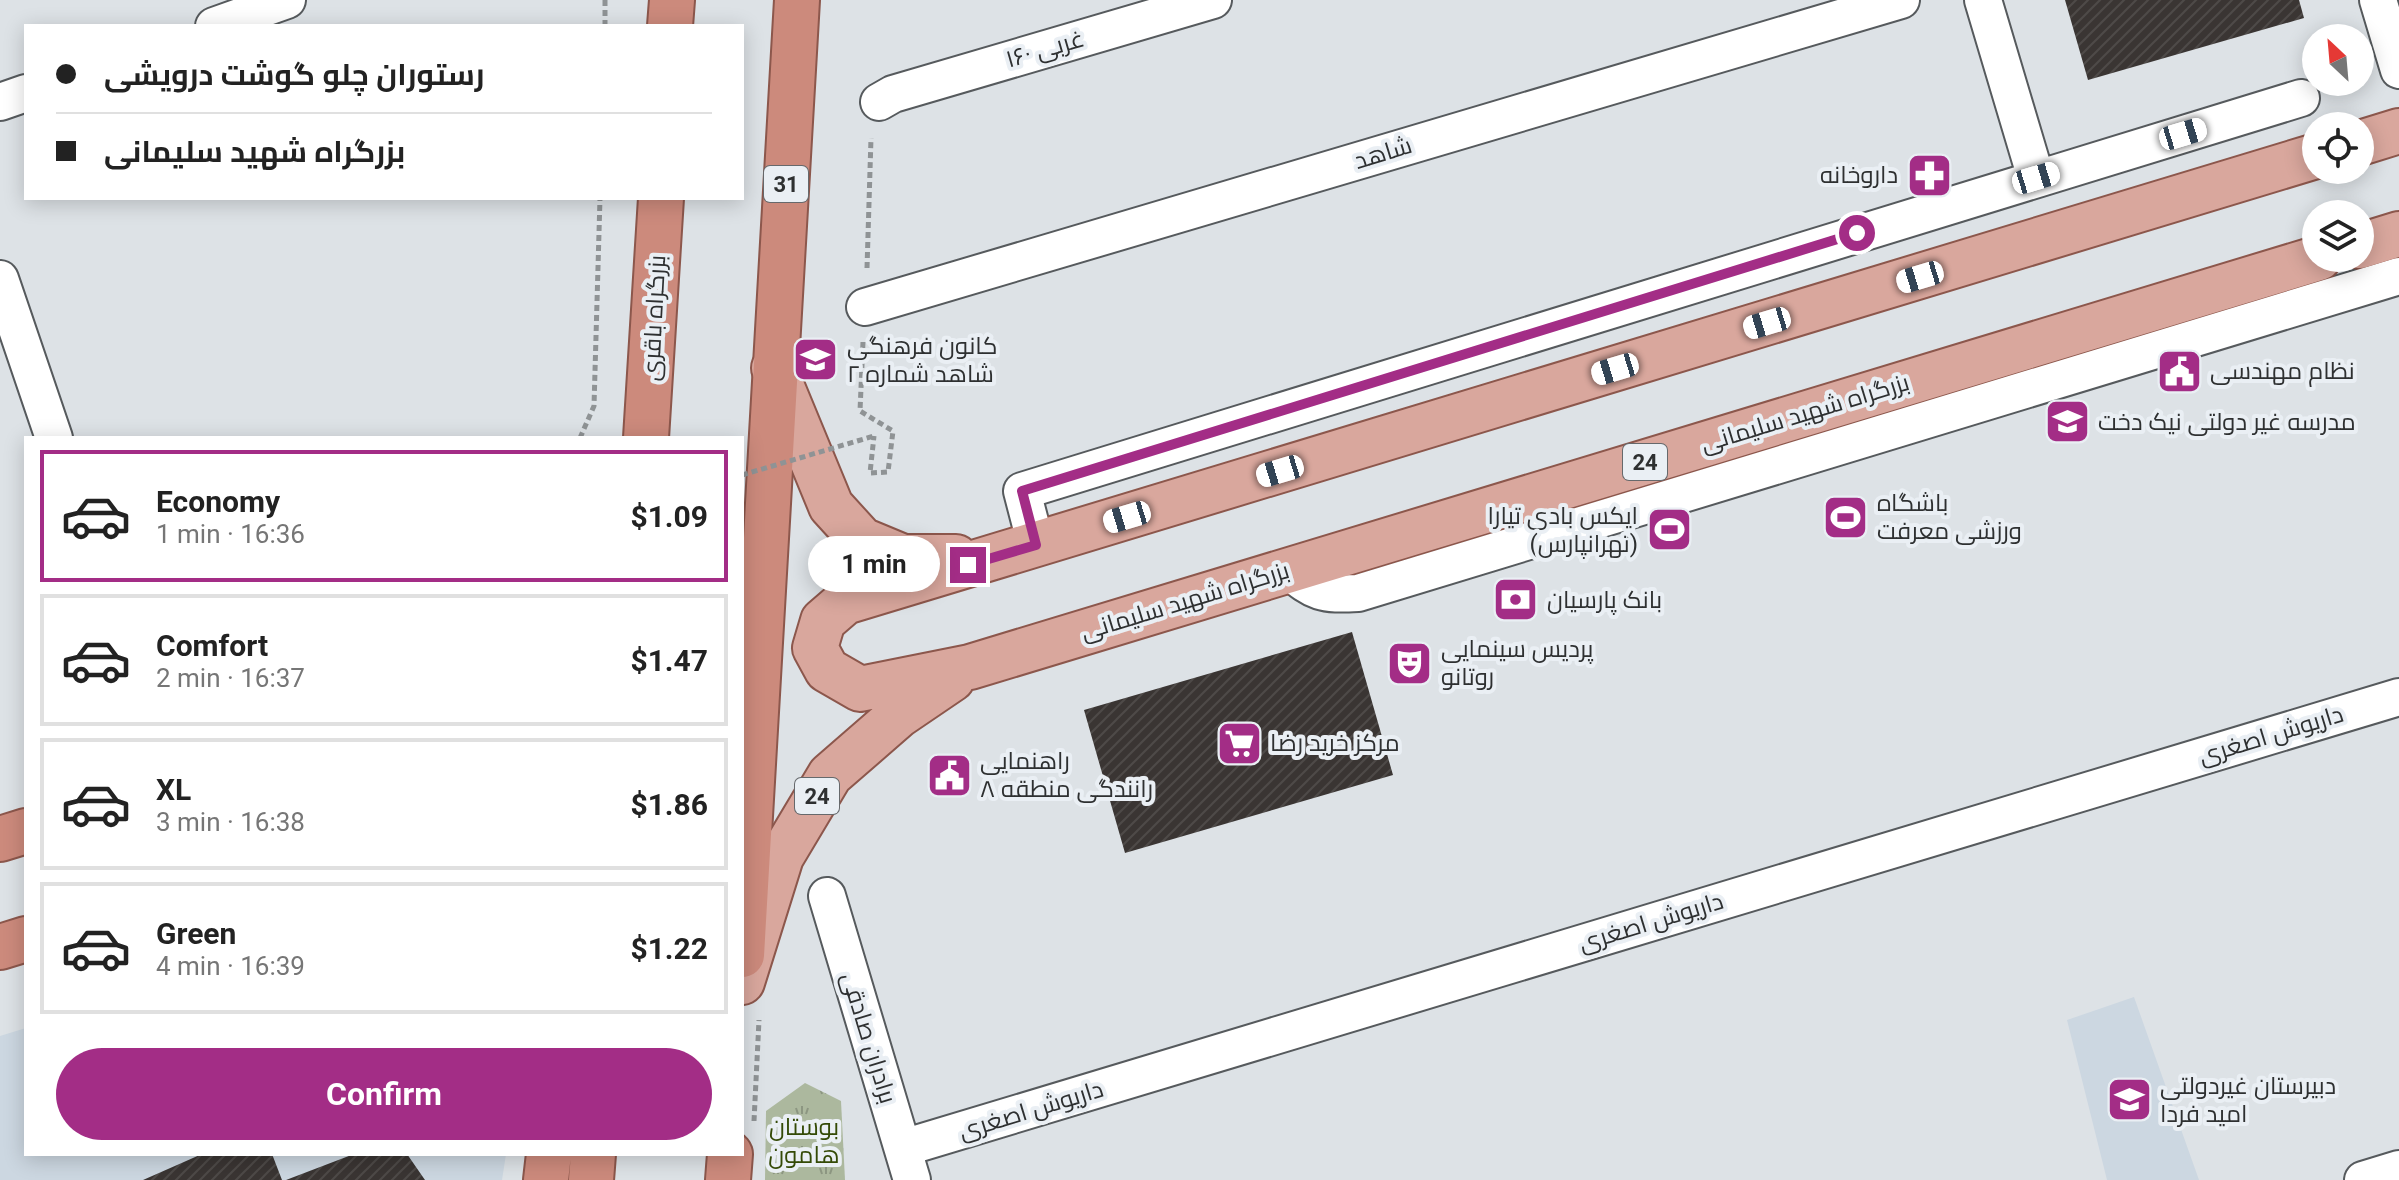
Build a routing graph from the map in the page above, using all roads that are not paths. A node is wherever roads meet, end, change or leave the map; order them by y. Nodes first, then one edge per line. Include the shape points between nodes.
1 (287, 0) edge
2 (672, 0) edge
3 (797, 0) edge
4 (1213, 0) edge
5 (1901, 0) edge
6 (1983, 0) edge
7 (2378, 0) edge
8 (220, 24) edge
9 (670, 24) edge
10 (2399, 70) edge
11 (24, 94) edge
12 (2301, 98) dead end
13 (0, 102) edge
14 (879, 102) road end
15 (2399, 131) edge
16 (2374, 139) edge
17 (2302, 160) edge
18 (2036, 178) junction
19 (661, 200) edge
20 (2399, 234) edge
21 (2374, 242) edge
22 (2302, 263) edge
23 (2399, 276) edge
24 (0, 279) edge
25 (865, 307) road end
26 (774, 368) junction
27 (644, 425) edge
28 (53, 436) edge
29 (1017, 550) junction
30 (1288, 570) junction
31 (970, 667) junction
32 (2399, 697) edge
33 (24, 832) edge
34 (0, 839) edge
35 (827, 896) dead end
36 (744, 918) edge
37 (24, 940) edge
38 (0, 947) edge
39 (751, 998) edge
40 (549, 1156) edge
41 (593, 1156) edge
42 (737, 1156) edge
43 (908, 1164) edge
44 (2399, 1169) edge
45 (546, 1180) edge
46 (591, 1180) edge
47 (728, 1180) edge
48 (2363, 1180) edge

1 - 8 street
2 - 9 highway
3 - 26 highway, 31
4 - 14 street, ۱۶۰ غربی
5 - 25 street, شاهد
6 - 18 street
7 - 10 street
11 - 13 street
12 - 18 street
15 - 16 main road
17 - 29 main road
18 - 29 street via 1022,491
19 - 27 highway, بزرگراه باقری
20 - 21 main road
22 - 30 main road, بزرگراه شهید سلیمانی / 24
23 - 30 street via 1358,593 1332,595 1309,588
24 - 28 street
26 - 29 main road via 831,506 862,540 903,557
26 - 36 highway, 31
29 - 31 main road via 845,602 823,621 815,648 827,670 860,689
30 - 31 main road, بزرگراه شهید سلیمانی / 24
31 - 39 main road, 24 via 899,715 830,775 781,857
32 - 43 street, داریوش اصغری
33 - 34 highway
35 - 43 street, برادران صادقی
37 - 38 highway
40 - 45 highway
41 - 46 highway
42 - 47 highway
44 - 48 street

